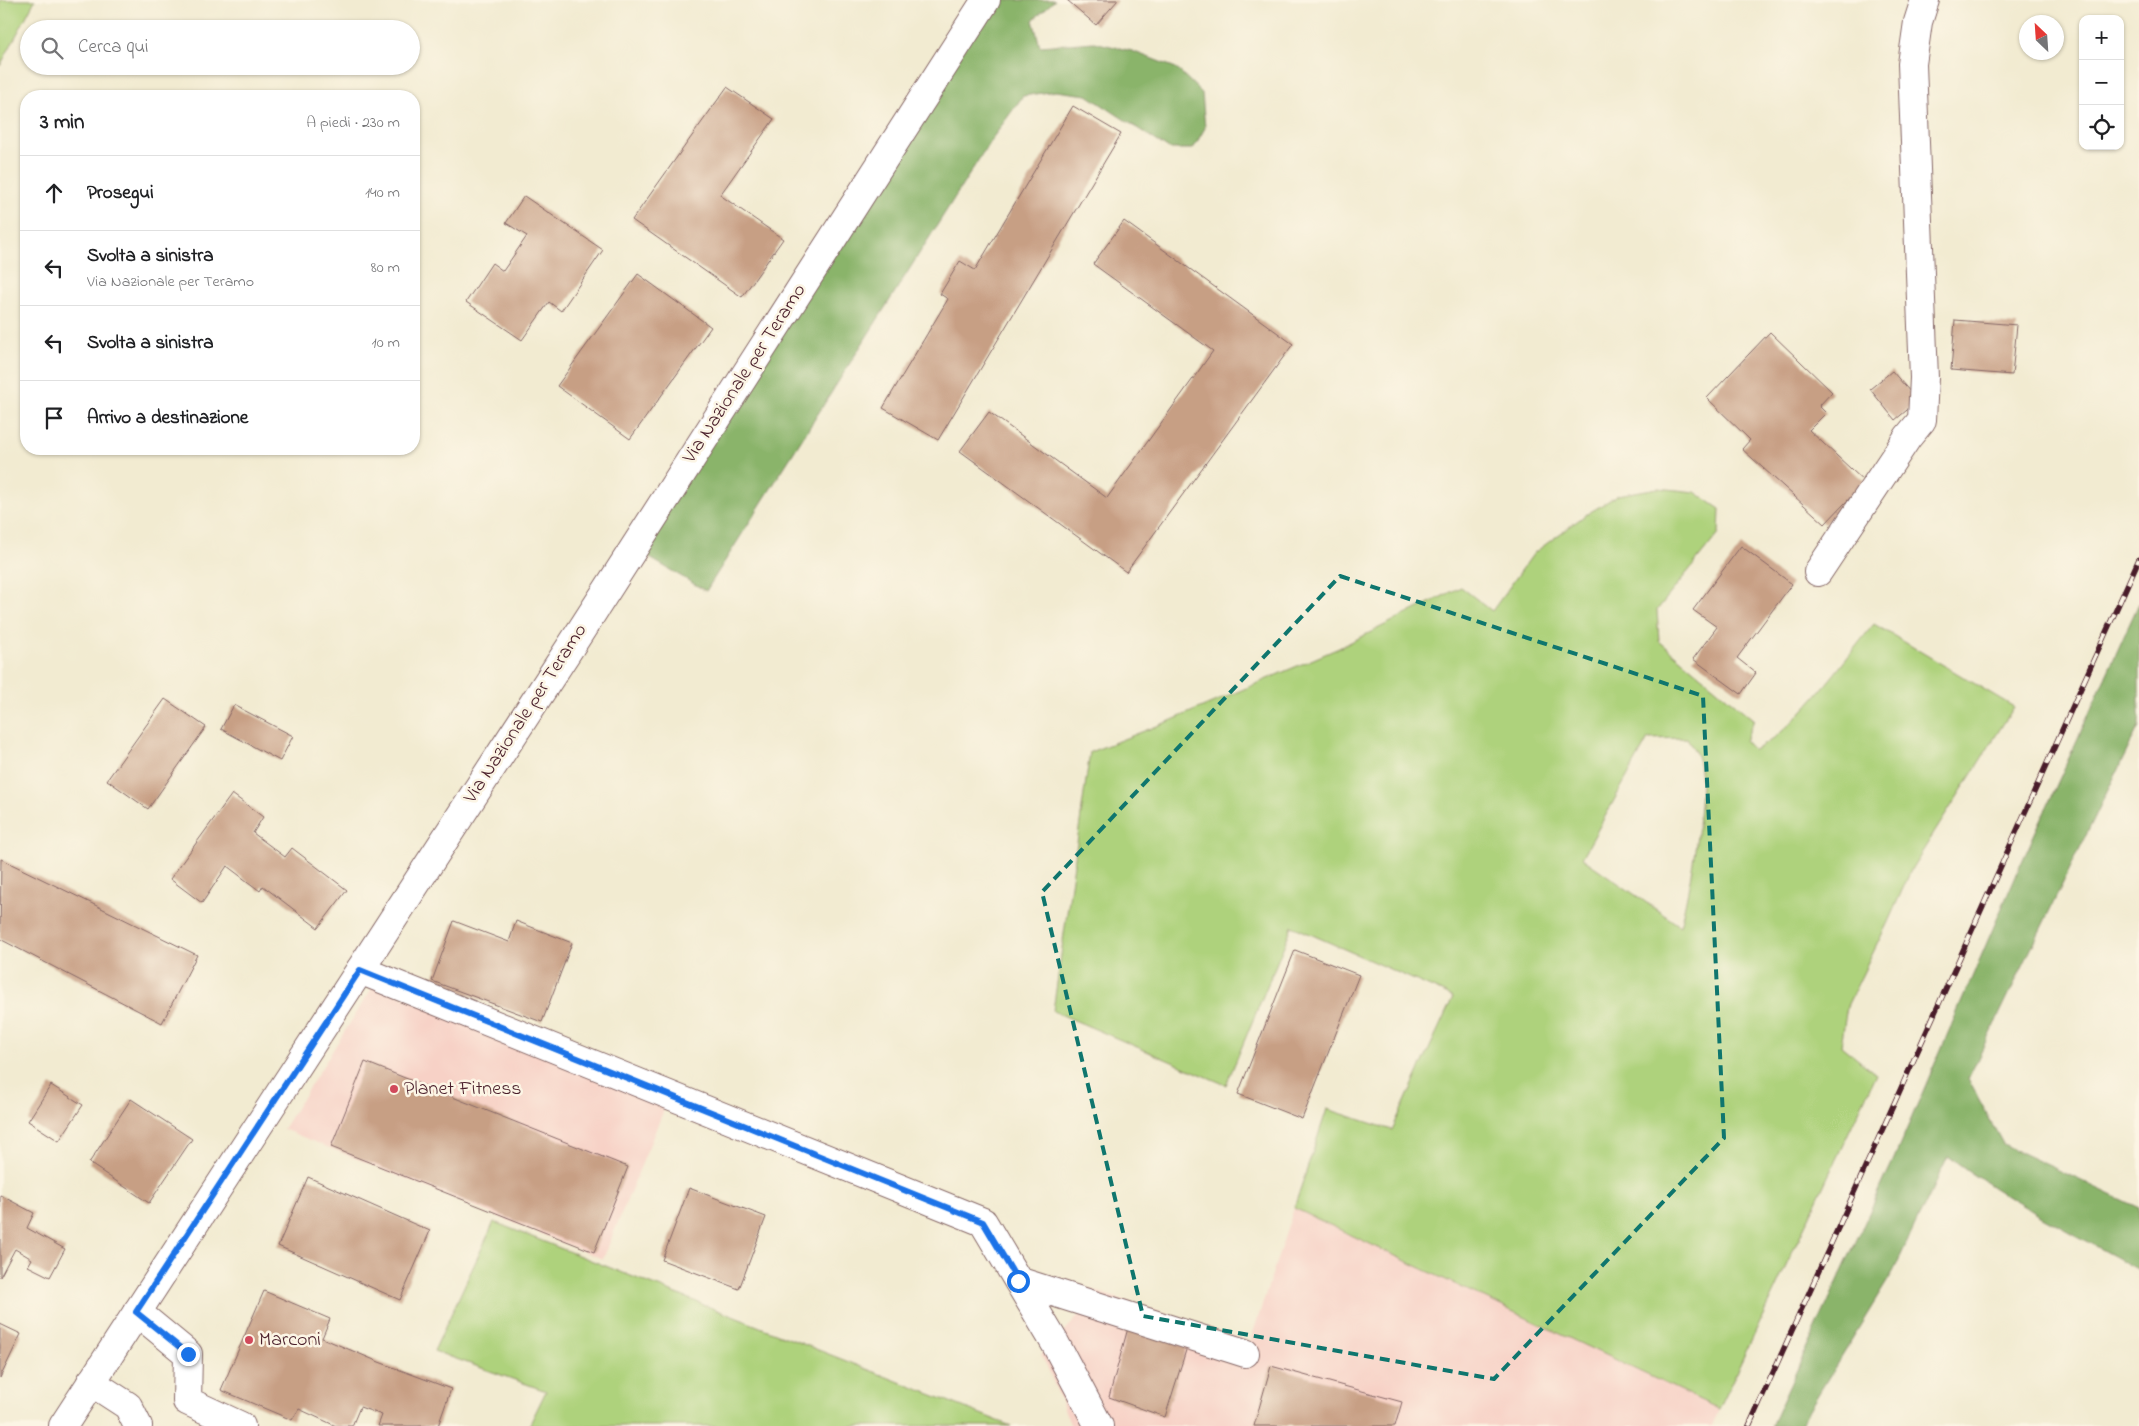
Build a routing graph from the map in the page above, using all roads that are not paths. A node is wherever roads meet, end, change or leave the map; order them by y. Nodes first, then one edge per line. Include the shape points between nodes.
1 (986, 0) edge
2 (1925, 0) edge
3 (1818, 572) dead end
4 (360, 970) junction
5 (1018, 1281) junction
6 (136, 1312) junction
7 (1244, 1353) dead end
8 (91, 1382) junction
9 (63, 1426) edge
10 (138, 1426) edge
11 (241, 1426) edge
12 (1099, 1426) edge

1 - 4 main road, Via Nazionale per Teramo
2 - 3 main road via 1912,64 1924,378 1922,420
4 - 5 main road via 983,1222
4 - 6 main road, Via Nazionale per Teramo
5 - 7 main road
5 - 12 main road via 1056,1343
6 - 8 main road, Via Nazionale per Teramo
6 - 11 main road via 188,1354 186,1401
8 - 9 main road, Via Nazionale per Teramo
8 - 10 main road via 128,1406

